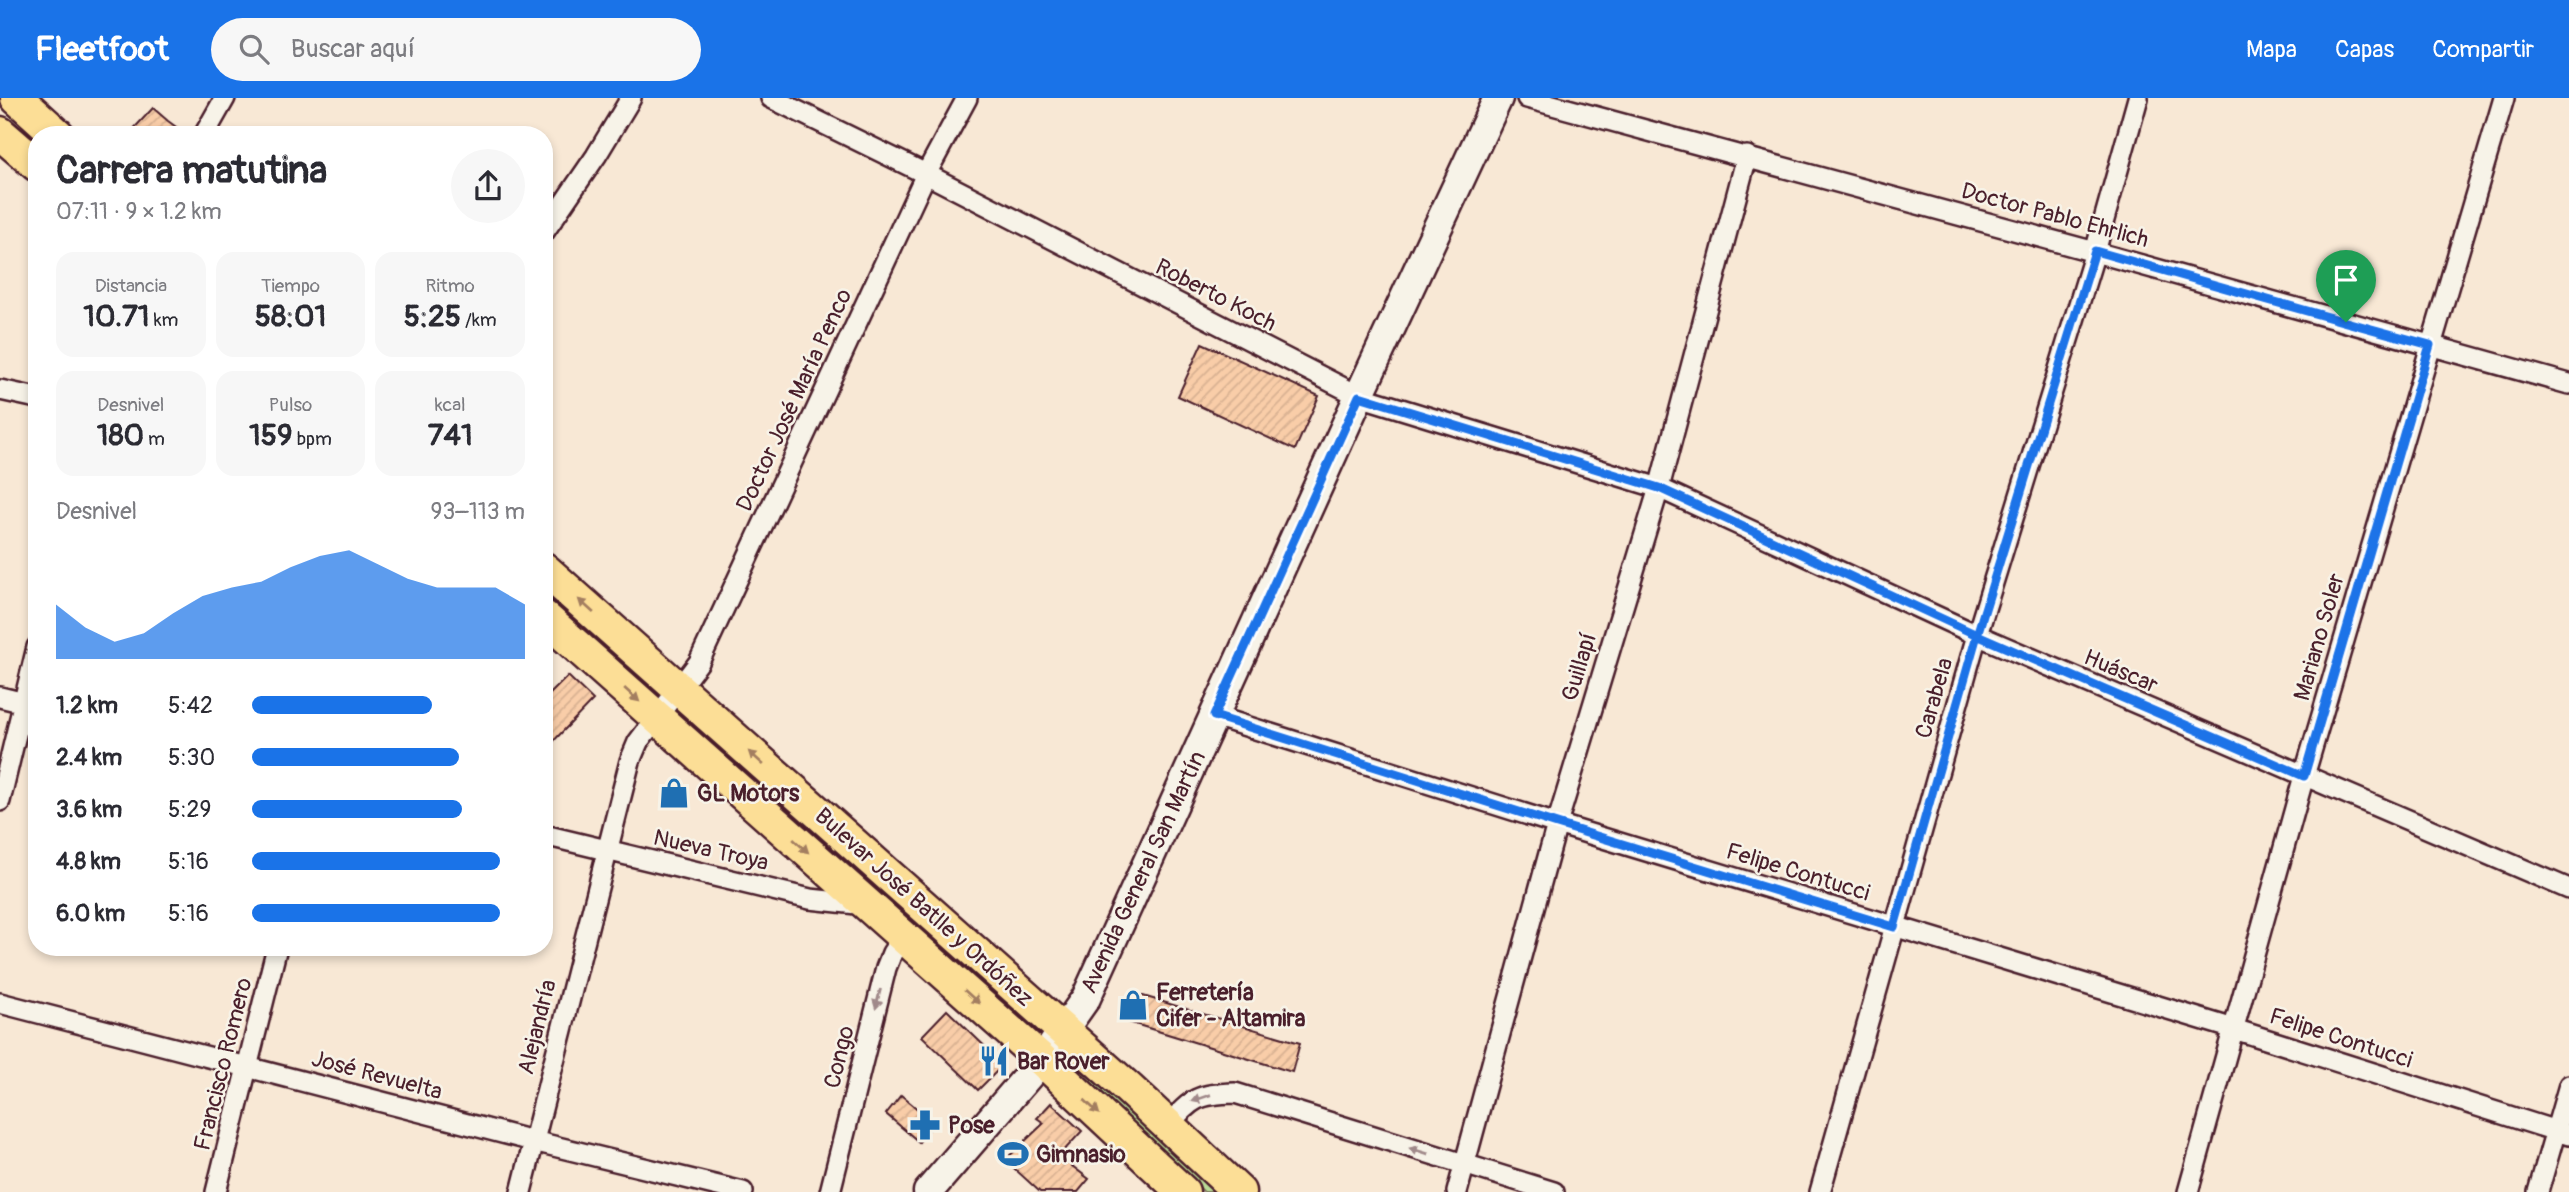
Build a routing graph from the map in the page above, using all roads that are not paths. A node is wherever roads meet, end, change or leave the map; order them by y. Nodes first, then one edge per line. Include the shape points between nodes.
1 (17, 98) edge
2 (225, 98) edge
3 (631, 98) edge
4 (771, 98) edge
5 (967, 98) edge
6 (1498, 98) edge
7 (1527, 98) edge
8 (2137, 98) edge
9 (2504, 98) edge
10 (48, 126) edge
11 (209, 126) edge
12 (0, 133) edge
13 (1747, 156) junction
14 (28, 157) edge
15 (926, 174) junction
16 (553, 219) edge
17 (2095, 251) junction
18 (2430, 345) junction
19 (2569, 384) edge
20 (0, 390) edge
21 (28, 396) edge
22 (1359, 396) junction
23 (1659, 488) junction
24 (553, 577) edge
25 (553, 625) edge
26 (1977, 635) junction
27 (679, 689) junction
28 (0, 697) edge
29 (28, 704) edge
30 (28, 711) edge
31 (1214, 716) junction
32 (657, 717) junction
33 (2304, 776) junction
34 (0, 800) edge
35 (1557, 824) junction
36 (553, 837) edge
37 (606, 851) junction
38 (2569, 889) edge
39 (867, 905) junction
40 (1894, 927) junction
41 (903, 937) junction
42 (275, 956) edge
43 (0, 1003) edge
44 (2234, 1029) junction
45 (1064, 1031) junction
46 (1042, 1060) junction
47 (248, 1067) junction
48 (2569, 1085) edge
49 (1168, 1125) junction
50 (2562, 1133) edge
51 (533, 1141) junction
52 (1465, 1165) junction
53 (216, 1192) edge
54 (521, 1192) edge
55 (743, 1192) edge
56 (830, 1192) edge
57 (928, 1192) edge
58 (1183, 1192) edge
59 (1239, 1192) edge
60 (1457, 1192) edge
61 (1555, 1192) edge
62 (1820, 1192) edge
63 (2188, 1192) edge
64 (2538, 1192) edge

1 - 10 main road
2 - 11 street
3 - 16 street
4 - 15 street, Roberto Koch
5 - 15 street, Doctor José María Penco
6 - 22 main road, Avenida General San Martín
7 - 13 street, Doctor Pablo Ehrlich
8 - 17 street, Carabela
9 - 18 street, Mariano Soler
12 - 14 main road
13 - 17 street, Doctor Pablo Ehrlich
13 - 23 street, Guillapí
15 - 22 street, Roberto Koch
15 - 27 street, Doctor José María Penco via 699,662
17 - 18 street, Doctor Pablo Ehrlich
17 - 26 street, Carabela
18 - 19 street, Doctor Pablo Ehrlich
18 - 33 street, Mariano Soler
20 - 21 street
22 - 23 street, Roberto Koch
22 - 31 main road, Avenida General San Martín
23 - 26 street, Huáscar
23 - 35 street, Guillapí
27 -> 24 main road, Bulevar José Batlle y Ordóñez
25 -> 32 main road, Bulevar José Batlle y Ordóñez
26 - 33 street, Huáscar
26 - 40 street, Carabela
27 - 32 street, Doctor José María Penco
45 -> 27 main road, Bulevar José Batlle y Ordóñez
28 - 29 street
30 - 34 street
31 - 35 street, Felipe Contucci
31 - 45 main road, Avenida General San Martín via 1086,998
32 - 37 street, Alejandría via 630,761
32 -> 39 main road, Bulevar José Batlle y Ordóñez
33 - 38 street, Huáscar
33 - 44 street, Mariano Soler
35 - 40 street, Felipe Contucci
35 - 52 street, Guillapí
36 - 37 street, Nueva Troya
37 - 39 street, Nueva Troya via 810,899
37 - 51 street, Alejandría
39 - 41 main road, Bulevar José Batlle y Ordóñez
40 - 44 street, Felipe Contucci
40 - 62 street, Carabela
41 -> 46 main road, Bulevar José Batlle y Ordóñez
41 -> 56 street, Congo via 886,968
42 - 47 street, Francisco Romero
43 - 47 street, José Revuelta
44 - 50 street, Felipe Contucci
44 - 63 street, Mariano Soler
45 - 46 main road, Avenida General San Martín
45 - 49 main road, Bulevar José Batlle y Ordóñez
46 - 57 main road, Avenida General San Martín
46 -> 58 main road, Bulevar José Batlle y Ordóñez
47 - 51 street, José Revuelta
47 - 53 street, Francisco Romero
48 - 50 street
52 -> 49 street via 1235,1093 1208,1094 1190,1101
49 - 59 main road, Bulevar José Batlle y Ordóñez
50 - 64 street
51 - 54 street, Alejandría
51 - 55 street, José Revuelta
52 - 60 street, Guillapí
52 - 61 street

